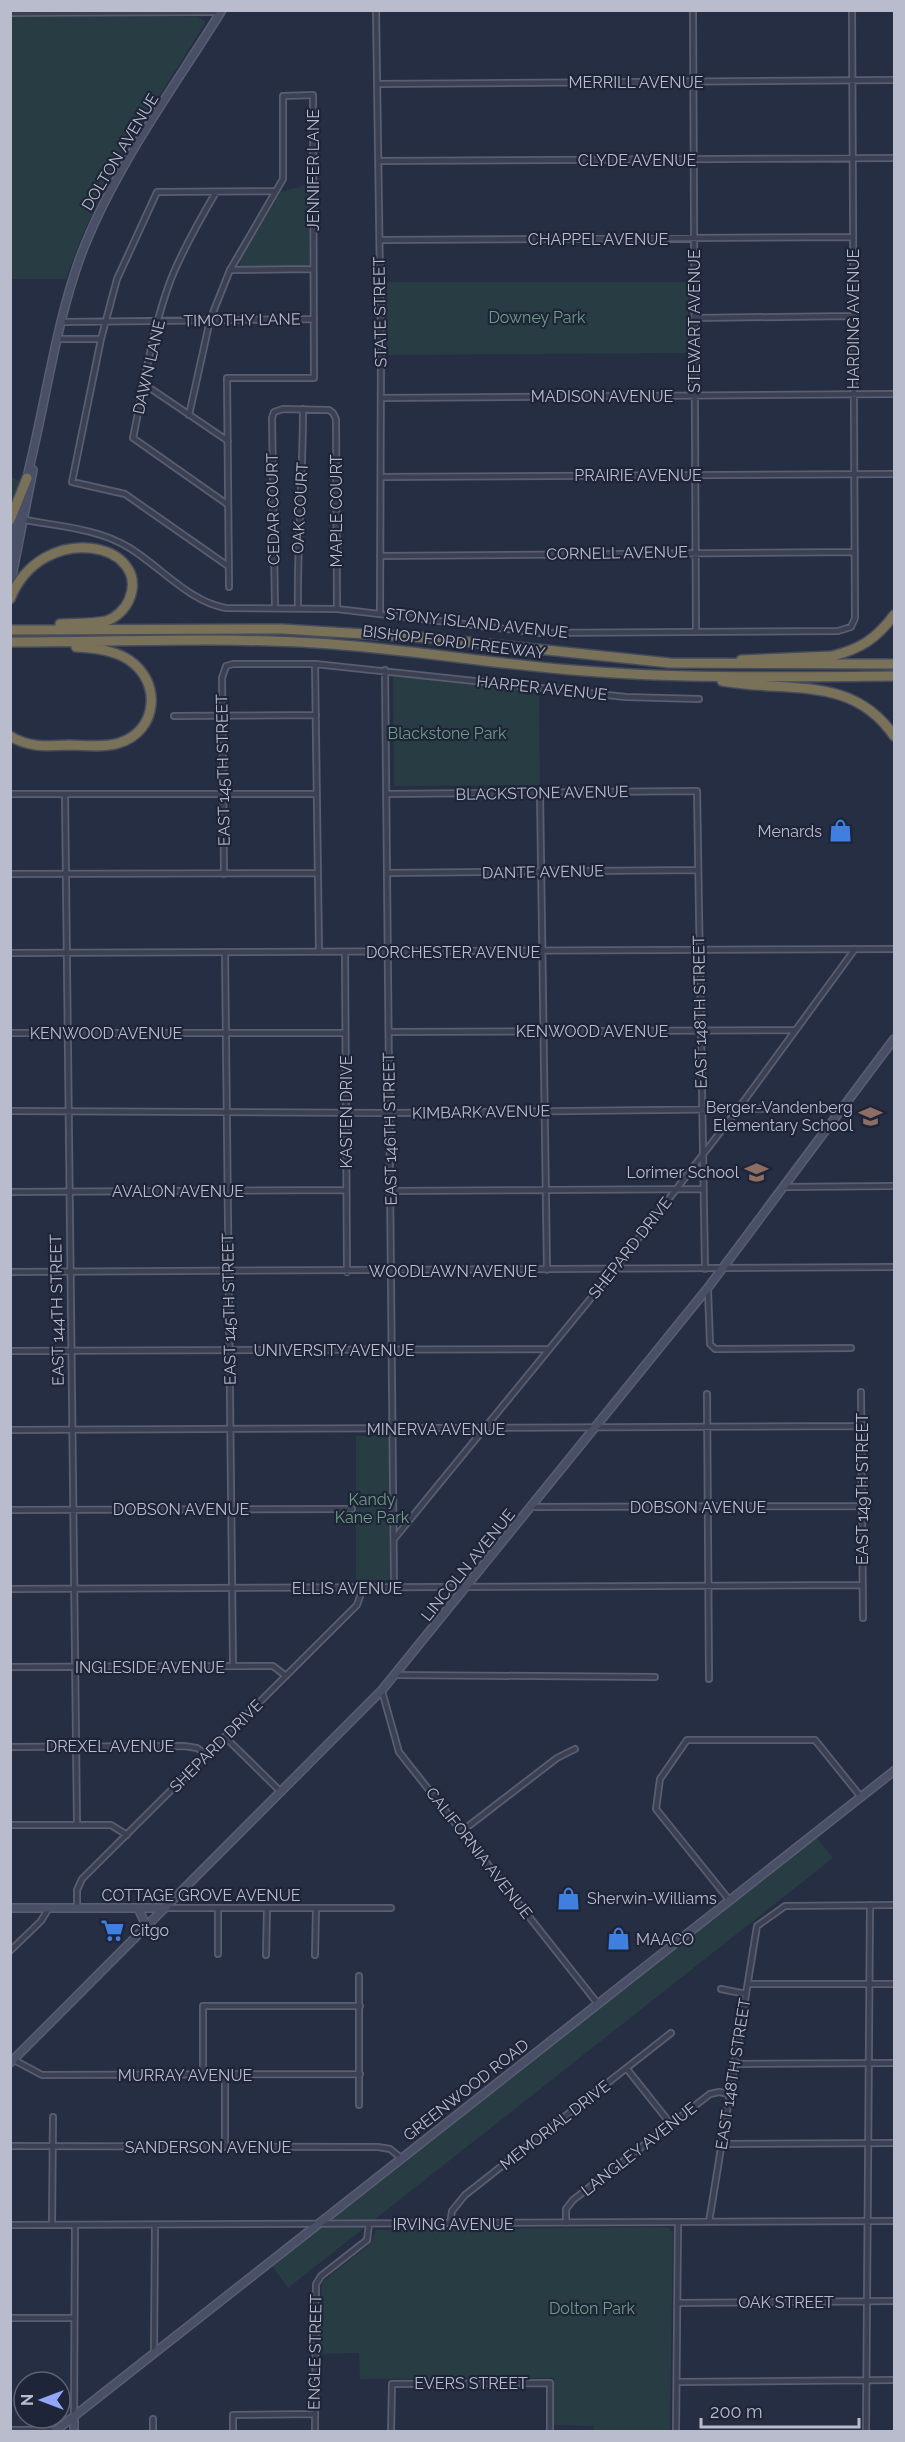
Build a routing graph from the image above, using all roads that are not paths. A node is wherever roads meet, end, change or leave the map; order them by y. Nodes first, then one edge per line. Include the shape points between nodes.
1 (376, 10) edge
2 (693, 10) edge
3 (852, 10) edge
4 (222, 11) edge
5 (10, 13) edge
6 (852, 80) junction
7 (894, 80) edge
8 (693, 81) junction
9 (378, 84) junction
10 (852, 158) junction
11 (894, 158) edge
12 (694, 159) junction
13 (379, 162) junction
14 (276, 191) junction
15 (216, 192) junction
16 (853, 237) junction
17 (694, 238) junction
18 (380, 240) junction
19 (313, 269) junction
20 (230, 270) junction
21 (853, 316) junction
22 (694, 318) junction
23 (314, 319) junction
24 (210, 320) junction
25 (158, 321) junction
26 (62, 322) junction
27 (105, 322) junction
28 (59, 339) junction
29 (101, 339) junction
30 (144, 384) junction
31 (894, 394) edge
32 (854, 395) junction
33 (695, 396) junction
34 (381, 398) junction
35 (303, 409) junction
36 (189, 415) junction
37 (228, 441) junction
38 (33, 459) junction
39 (695, 474) junction
40 (854, 474) junction
41 (894, 474) edge
42 (381, 477) junction
43 (27, 478) joint
44 (227, 504) junction
45 (17, 520) edge
46 (10, 551) edge
47 (855, 552) junction
48 (696, 553) junction
49 (380, 556) junction
50 (228, 566) junction
51 (10, 586) edge
52 (229, 587) dead end
53 (10, 599) edge
54 (275, 607) junction
55 (298, 607) junction
56 (337, 609) junction
57 (380, 614) junction
58 (894, 615) edge
59 (851, 627) joint
60 (18, 630) edge
61 (696, 631) junction
62 (13, 642) edge
63 (26, 642) junction
64 (315, 664) junction
65 (716, 664) junction
66 (894, 664) edge
67 (385, 670) junction
68 (894, 676) edge
69 (696, 677) junction
70 (699, 699) dead end
71 (223, 715) junction
72 (316, 715) junction
73 (174, 716) dead end
74 (10, 736) edge
75 (894, 736) edge
76 (697, 791) joint
77 (540, 793) junction
78 (317, 794) junction
79 (387, 794) junction
80 (10, 795) edge
81 (65, 795) junction
82 (224, 795) junction
83 (698, 870) junction
84 (540, 872) junction
85 (318, 873) junction
86 (387, 873) junction
87 (10, 874) edge
88 (66, 874) junction
89 (224, 874) junction
90 (855, 949) junction
91 (894, 949) edge
92 (699, 950) junction
93 (388, 951) junction
94 (225, 952) junction
95 (319, 952) junction
96 (345, 952) junction
97 (542, 952) junction
98 (10, 953) edge
99 (67, 953) junction
100 (700, 1030) junction
101 (795, 1030) junction
102 (389, 1032) junction
103 (543, 1032) junction
104 (10, 1033) edge
105 (68, 1033) junction
106 (226, 1033) junction
107 (345, 1033) junction
108 (894, 1039) edge
109 (844, 1108) junction
110 (738, 1109) junction
111 (702, 1110) junction
112 (10, 1111) edge
113 (69, 1111) junction
114 (227, 1111) junction
115 (544, 1111) junction
116 (346, 1112) junction
117 (390, 1113) junction
118 (703, 1153) junction
119 (894, 1186) edge
120 (786, 1187) junction
121 (677, 1189) junction
122 (703, 1189) junction
123 (346, 1190) junction
124 (544, 1190) junction
125 (228, 1191) junction
126 (390, 1191) junction
127 (10, 1192) edge
128 (70, 1192) junction
129 (894, 1267) edge
130 (705, 1269) junction
131 (723, 1269) junction
132 (547, 1270) junction
133 (614, 1270) junction
134 (10, 1272) edge
135 (70, 1272) junction
136 (228, 1272) junction
137 (347, 1272) junction
138 (391, 1272) junction
139 (708, 1289) junction
140 (851, 1348) dead end
141 (549, 1349) junction
142 (229, 1350) junction
143 (392, 1350) junction
144 (10, 1351) edge
145 (71, 1351) junction
146 (861, 1392) dead end
147 (707, 1394) dead end
148 (862, 1426) junction
149 (393, 1428) junction
150 (705, 1428) junction
151 (230, 1429) junction
152 (486, 1429) junction
153 (595, 1429) junction
154 (10, 1430) edge
155 (72, 1430) junction
156 (862, 1506) junction
157 (533, 1507) junction
158 (706, 1508) junction
159 (231, 1509) junction
160 (352, 1509) dead end
161 (10, 1510) edge
162 (73, 1510) junction
163 (394, 1539) junction
164 (863, 1585) junction
165 (707, 1587) junction
166 (232, 1588) junction
167 (363, 1588) junction
168 (394, 1588) junction
169 (466, 1588) junction
170 (10, 1589) edge
171 (74, 1589) junction
172 (863, 1618) dead end
173 (233, 1666) junction
174 (10, 1667) edge
175 (75, 1667) junction
176 (394, 1675) junction
177 (286, 1676) junction
178 (655, 1677) dead end
179 (709, 1679) dead end
180 (382, 1690) junction
181 (225, 1737) junction
182 (76, 1746) junction
183 (10, 1747) edge
184 (575, 1749) dead end
185 (207, 1755) junction
186 (894, 1771) edge
187 (282, 1793) junction
188 (861, 1797) junction
189 (10, 1825) edge
190 (77, 1825) junction
191 (462, 1831) junction
192 (127, 1835) junction
193 (730, 1901) junction
194 (870, 1905) junction
195 (894, 1905) edge
196 (10, 1908) edge
197 (49, 1908) junction
198 (77, 1908) junction
199 (138, 1908) junction
200 (166, 1908) junction
201 (316, 1908) junction
202 (391, 1908) dead end
203 (218, 1909) junction
204 (267, 1909) junction
205 (147, 1927) junction
206 (10, 1951) edge
207 (218, 1954) dead end
208 (266, 1955) dead end
209 (315, 1955) dead end
210 (359, 1976) dead end
211 (748, 1984) junction
212 (869, 1984) junction
213 (894, 1984) edge
214 (721, 1989) dead end
215 (746, 1994) junction
216 (598, 2004) junction
217 (360, 2006) junction
218 (671, 2033) dead end
219 (12, 2061) edge
220 (869, 2063) junction
221 (894, 2063) edge
222 (735, 2064) junction
223 (627, 2068) junction
224 (360, 2074) junction
225 (203, 2075) junction
226 (225, 2075) junction
227 (729, 2094) junction
228 (359, 2105) dead end
229 (53, 2117) dead end
230 (670, 2123) junction
231 (868, 2143) junction
232 (894, 2143) edge
233 (721, 2144) junction
234 (10, 2146) edge
235 (225, 2146) junction
236 (52, 2147) junction
237 (401, 2158) junction
238 (894, 2221) edge
239 (709, 2222) junction
240 (868, 2222) junction
241 (566, 2223) junction
242 (678, 2223) junction
243 (369, 2224) junction
244 (450, 2224) junction
245 (10, 2225) edge
246 (52, 2225) junction
247 (75, 2225) junction
248 (155, 2225) junction
249 (319, 2225) junction
250 (894, 2301) edge
251 (677, 2302) junction
252 (867, 2302) junction
253 (10, 2318) edge
254 (74, 2318) junction
255 (154, 2353) junction
256 (866, 2380) junction
257 (894, 2380) edge
258 (677, 2382) junction
259 (315, 2414) junction
260 (74, 2416) junction
261 (153, 2420) dead end
262 (10, 2430) edge
263 (55, 2431) edge
264 (74, 2432) edge
265 (153, 2432) edge
266 (233, 2432) edge
267 (315, 2432) edge
268 (391, 2432) edge
269 (550, 2432) edge
270 (676, 2432) edge
271 (866, 2432) edge

1 - 9 street, STATE STREET
2 - 8 street, STEWART AVENUE
3 - 6 street, HARDING AVENUE
4 - 5 street
4 - 26 street, DOLTON AVENUE via 101,208 80,258
6 - 7 street, MERRILL AVENUE
6 - 8 street, MERRILL AVENUE
6 - 10 street, HARDING AVENUE
8 - 9 street, MERRILL AVENUE
8 - 12 street, STEWART AVENUE
9 - 13 street, STATE STREET
10 - 11 street, CLYDE AVENUE
10 - 12 street, CLYDE AVENUE
10 - 16 street, HARDING AVENUE
12 - 13 street, CLYDE AVENUE
12 - 17 street, STEWART AVENUE
13 - 18 street, STATE STREET
14 - 15 street
14 - 19 street, JENNIFER LANE via 283,179 283,96 313,95
14 - 20 street
15 - 25 street, DAWN LANE via 189,238
15 - 27 street via 157,192 117,279
16 - 17 street, CHAPPEL AVENUE
16 - 21 street, HARDING AVENUE
17 - 18 street, CHAPPEL AVENUE
17 - 22 street, STEWART AVENUE
18 - 34 street, STATE STREET
19 - 20 street
19 - 23 street, JENNIFER LANE
20 - 24 street
21 - 22 street
21 - 32 street, HARDING AVENUE
22 - 33 street, STEWART AVENUE
23 - 24 street, TIMOTHY LANE
23 - 37 street, JENNIFER LANE via 314,378 227,378
24 - 25 street, TIMOTHY LANE
24 - 36 street
25 - 27 street, TIMOTHY LANE
25 - 30 street, DAWN LANE
26 - 27 street, TIMOTHY LANE
26 - 28 street, DOLTON AVENUE
27 - 29 street
28 - 29 street
28 - 38 street, DOLTON AVENUE
29 - 50 street via 72,482 125,495
30 - 36 street
30 - 44 street, DAWN LANE via 133,438
31 - 32 street, MADISON AVENUE
32 - 33 street, MADISON AVENUE
32 - 40 street, HARDING AVENUE
33 - 34 street, MADISON AVENUE
33 - 39 street, STEWART AVENUE
34 - 42 street, STATE STREET
35 - 54 street, CEDAR COURT via 274,412
35 - 55 street, OAK COURT via 302,500 297,523
35 - 56 street, MAPLE COURT via 333,413 336,419
36 - 37 street
37 - 44 street, JENNIFER LANE
38 - 43 street, DOLTON AVENUE
38 - 45 street, DOLTON AVENUE via 32,482
39 - 40 street, PRAIRIE AVENUE
39 - 42 street, PRAIRIE AVENUE
39 - 48 street, STEWART AVENUE
40 - 41 street, PRAIRIE AVENUE
40 - 47 street, HARDING AVENUE
42 - 49 street, STATE STREET
43 - 45 highway
44 - 50 street, JENNIFER LANE
45 - 46 street, DOLTON AVENUE
45 - 51 street, DOLTON AVENUE
45 - 54 street, STONY ISLAND AVENUE via 107,537 216,607
47 - 48 street, CORNELL AVENUE
47 - 59 street, HARDING AVENUE via 855,618
48 - 49 street, CORNELL AVENUE
48 - 61 street, STEWART AVENUE
49 - 57 street, STATE STREET
50 - 52 street, JENNIFER LANE
53 - 60 highway via 25,573 58,550 93,548 112,553 127,569 131,594 117,615 106,621
54 - 55 street, STONY ISLAND AVENUE
55 - 56 street, STONY ISLAND AVENUE
56 - 57 street, STONY ISLAND AVENUE
57 - 61 street, STONY ISLAND AVENUE via 539,633
58 - 65 highway via 870,642 845,653 750,658
59 - 61 street, STONY ISLAND AVENUE via 838,631
60 - 65 highway, BISHOP FORD FREEWAY via 332,631 620,659
62 - 63 highway, BISHOP FORD FREEWAY
63 - 69 highway, BISHOP FORD FREEWAY via 314,643 572,670
63 - 74 highway via 100,649 130,661 148,681 152,691 151,712 137,735 118,744 39,746
64 - 67 street
64 - 71 street, EAST 145TH STREET via 226,666 222,678
64 - 72 street
65 - 66 highway, BISHOP FORD FREEWAY
67 - 70 street, HARPER AVENUE via 626,697
67 - 79 street, EAST 146TH STREET
68 - 69 highway, BISHOP FORD FREEWAY
69 - 75 highway via 835,692 862,703 884,720
71 - 72 street
71 - 73 street
71 - 82 street, EAST 145TH STREET
72 - 78 street
76 - 77 street, BLACKSTONE AVENUE
76 - 83 street, EAST 148TH STREET
77 - 79 street, BLACKSTONE AVENUE
77 - 84 street
78 - 82 street
78 - 85 street
79 - 86 street, EAST 146TH STREET
80 - 81 street
81 - 82 street
81 - 88 street, EAST 144TH STREET
82 - 89 street, EAST 145TH STREET
83 - 84 street, DANTE AVENUE
83 - 92 street, EAST 148TH STREET
84 - 86 street, DANTE AVENUE
84 - 97 street
85 - 89 street
85 - 95 street
86 - 93 street, EAST 146TH STREET
87 - 88 street
88 - 89 street
88 - 99 street, EAST 144TH STREET
90 - 91 street, DORCHESTER AVENUE
90 - 92 street, DORCHESTER AVENUE
90 - 101 street, SHEPARD DRIVE
92 - 97 street, DORCHESTER AVENUE
92 - 100 street, EAST 148TH STREET
93 - 96 street, DORCHESTER AVENUE
93 - 97 street, DORCHESTER AVENUE
93 - 102 street, EAST 146TH STREET
94 - 95 street, DORCHESTER AVENUE
94 - 99 street, DORCHESTER AVENUE
94 - 106 street, EAST 145TH STREET
95 - 96 street, DORCHESTER AVENUE
96 - 107 street, KASTEN DRIVE
97 - 103 street
98 - 99 street, DORCHESTER AVENUE
99 - 105 street, EAST 144TH STREET
100 - 101 street, KENWOOD AVENUE
100 - 103 street, KENWOOD AVENUE
100 - 111 street, EAST 148TH STREET
101 - 110 street, SHEPARD DRIVE
102 - 103 street, KENWOOD AVENUE
102 - 117 street, EAST 146TH STREET
103 - 115 street
104 - 105 street, KENWOOD AVENUE
105 - 106 street, KENWOOD AVENUE
105 - 113 street, EAST 144TH STREET
106 - 107 street, KENWOOD AVENUE
106 - 114 street, EAST 145TH STREET
107 - 116 street, KASTEN DRIVE
108 - 109 street, LINCOLN AVENUE
109 - 110 street, KIMBARK AVENUE
109 - 120 street, LINCOLN AVENUE
110 - 111 street, KIMBARK AVENUE
110 - 118 street, SHEPARD DRIVE
111 - 115 street, KIMBARK AVENUE
111 - 118 street, EAST 148TH STREET
112 - 113 street, KIMBARK AVENUE
113 - 114 street, KIMBARK AVENUE
113 - 128 street, EAST 144TH STREET
114 - 116 street, KIMBARK AVENUE
114 - 125 street, EAST 145TH STREET
115 - 117 street, KIMBARK AVENUE
115 - 124 street
116 - 117 street, KIMBARK AVENUE
116 - 123 street, KASTEN DRIVE
117 - 126 street, EAST 146TH STREET
118 - 121 street, SHEPARD DRIVE
118 - 122 street, EAST 148TH STREET
119 - 120 street
120 - 131 street, LINCOLN AVENUE
121 - 122 street
121 - 124 street
121 - 133 street, SHEPARD DRIVE
122 - 130 street, EAST 148TH STREET
123 - 125 street, AVALON AVENUE
123 - 137 street, KASTEN DRIVE
124 - 126 street
124 - 132 street
125 - 128 street, AVALON AVENUE
125 - 136 street, EAST 145TH STREET
126 - 138 street, EAST 146TH STREET
127 - 128 street, AVALON AVENUE
128 - 135 street, EAST 144TH STREET
129 - 131 street, WOODLAWN AVENUE
130 - 131 street, WOODLAWN AVENUE
130 - 133 street, WOODLAWN AVENUE
131 - 139 street, LINCOLN AVENUE
132 - 133 street, WOODLAWN AVENUE
132 - 138 street, WOODLAWN AVENUE
133 - 141 street, SHEPARD DRIVE
134 - 135 street, WOODLAWN AVENUE
135 - 136 street, WOODLAWN AVENUE
135 - 145 street, EAST 144TH STREET
136 - 137 street, WOODLAWN AVENUE
136 - 142 street, EAST 145TH STREET
137 - 138 street, WOODLAWN AVENUE
138 - 143 street, EAST 146TH STREET
139 - 140 street via 710,1344 718,1350
139 - 153 street, LINCOLN AVENUE
141 - 143 street, UNIVERSITY AVENUE
141 - 152 street, SHEPARD DRIVE
142 - 143 street, UNIVERSITY AVENUE
142 - 145 street, UNIVERSITY AVENUE
142 - 151 street, EAST 145TH STREET
143 - 149 street, EAST 146TH STREET
144 - 145 street, UNIVERSITY AVENUE
145 - 155 street, EAST 144TH STREET
146 - 148 street, EAST 149TH STREET
147 - 150 street
148 - 150 street, MINERVA AVENUE
148 - 156 street, EAST 149TH STREET
149 - 151 street, MINERVA AVENUE
149 - 152 street, MINERVA AVENUE
149 - 163 street, EAST 146TH STREET
150 - 153 street, MINERVA AVENUE
150 - 158 street
151 - 155 street, MINERVA AVENUE
151 - 159 street, EAST 145TH STREET
152 - 153 street, MINERVA AVENUE
152 - 163 street, SHEPARD DRIVE
153 - 157 street, LINCOLN AVENUE
154 - 155 street, MINERVA AVENUE
155 - 162 street, EAST 144TH STREET
156 - 158 street, DOBSON AVENUE
156 - 164 street, EAST 149TH STREET
157 - 158 street, DOBSON AVENUE
157 - 169 street, LINCOLN AVENUE
158 - 165 street
159 - 160 street, DOBSON AVENUE
159 - 162 street, DOBSON AVENUE
159 - 166 street, EAST 145TH STREET
161 - 162 street, DOBSON AVENUE
162 - 171 street, EAST 144TH STREET
163 - 168 street, EAST 146TH STREET
164 - 165 street, ELLIS AVENUE
164 - 172 street, EAST 149TH STREET
165 - 169 street, ELLIS AVENUE
165 - 179 street
166 - 167 street, ELLIS AVENUE
166 - 171 street, ELLIS AVENUE
166 - 173 street, EAST 145TH STREET
167 - 168 street, ELLIS AVENUE
167 - 177 street, SHEPARD DRIVE via 357,1605
168 - 169 street, ELLIS AVENUE
169 - 176 street, LINCOLN AVENUE
170 - 171 street, ELLIS AVENUE
171 - 175 street, EAST 144TH STREET
173 - 175 street, INGLESIDE AVENUE
173 - 177 street, INGLESIDE AVENUE via 273,1666
174 - 175 street, INGLESIDE AVENUE
175 - 182 street, EAST 144TH STREET
176 - 178 street
176 - 180 street, LINCOLN AVENUE
177 - 181 street, SHEPARD DRIVE
180 - 187 street, LINCOLN AVENUE
180 - 191 street, CALIFORNIA AVENUE via 399,1752
181 - 185 street, SHEPARD DRIVE
181 - 187 street
182 - 183 street, DREXEL AVENUE
182 - 185 street, DREXEL AVENUE via 191,1746
182 - 190 street, EAST 144TH STREET
184 - 191 street via 557,1758
185 - 192 street, SHEPARD DRIVE
186 - 188 street, GREENWOOD ROAD
187 - 200 street, LINCOLN AVENUE
188 - 193 street, GREENWOOD ROAD
188 - 193 street via 815,1740 687,1740 660,1779 656,1809
189 - 190 street
190 - 192 street via 111,1825
191 - 216 street, CALIFORNIA AVENUE
192 - 198 street, SHEPARD DRIVE via 82,1879 77,1890
193 - 216 street, GREENWOOD ROAD
194 - 195 street
194 - 211 street, EAST 148TH STREET via 785,1906 757,1926
194 - 212 street
196 - 197 street, COTTAGE GROVE AVENUE
197 - 198 street, COTTAGE GROVE AVENUE
197 - 206 street
198 - 199 street, COTTAGE GROVE AVENUE
199 - 200 street, COTTAGE GROVE AVENUE
199 - 205 street
200 - 203 street, COTTAGE GROVE AVENUE
200 - 205 street, LINCOLN AVENUE
201 - 202 street, COTTAGE GROVE AVENUE
201 - 204 street, COTTAGE GROVE AVENUE
201 - 209 street
203 - 204 street, COTTAGE GROVE AVENUE
203 - 207 street
204 - 208 street
205 - 219 street, LINCOLN AVENUE
210 - 217 street
211 - 212 street
211 - 215 street, EAST 148TH STREET
212 - 213 street
212 - 220 street
214 - 215 street
215 - 222 street, EAST 148TH STREET
216 - 237 street, GREENWOOD ROAD
217 - 224 street
217 - 225 street via 203,2006
218 - 223 street, MEMORIAL DRIVE
219 - 225 street, MURRAY AVENUE via 42,2075
220 - 221 street
220 - 222 street
220 - 231 street
222 - 227 street, EAST 148TH STREET
223 - 230 street
223 - 244 street, MEMORIAL DRIVE via 456,2202
224 - 226 street, MURRAY AVENUE
224 - 228 street
225 - 226 street, MURRAY AVENUE
226 - 235 street
227 - 230 street, LANGLEY AVENUE via 710,2094
227 - 233 street, EAST 148TH STREET
229 - 236 street
230 - 241 street, LANGLEY AVENUE via 573,2200 566,2209
231 - 232 street
231 - 233 street
231 - 240 street
233 - 239 street, EAST 148TH STREET
234 - 236 street, SANDERSON AVENUE
235 - 236 street, SANDERSON AVENUE
235 - 237 street, SANDERSON AVENUE via 378,2146
236 - 246 street
237 - 249 street, GREENWOOD ROAD
238 - 240 street, IRVING AVENUE
239 - 240 street, IRVING AVENUE
239 - 242 street, IRVING AVENUE
240 - 252 street
241 - 242 street, IRVING AVENUE
241 - 244 street, IRVING AVENUE
242 - 251 street
243 - 244 street, IRVING AVENUE
243 - 249 street, IRVING AVENUE
243 - 259 street, ENGLE STREET via 367,2240 316,2284
245 - 246 street, IRVING AVENUE
246 - 247 street, IRVING AVENUE
247 - 248 street, IRVING AVENUE
247 - 254 street
248 - 249 street, IRVING AVENUE
248 - 255 street
249 - 255 street, GREENWOOD ROAD
250 - 252 street, OAK STREET
251 - 252 street, OAK STREET
251 - 258 street
252 - 256 street
253 - 254 street
254 - 260 street
255 - 260 street, GREENWOOD ROAD
256 - 257 street
256 - 258 street
256 - 271 street
258 - 270 street
259 - 266 street via 233,2415
259 - 267 street, ENGLE STREET
260 - 263 street, GREENWOOD ROAD
260 - 264 street
261 - 265 street
262 - 263 street
268 - 269 street, EVERS STREET via 392,2384 550,2383

